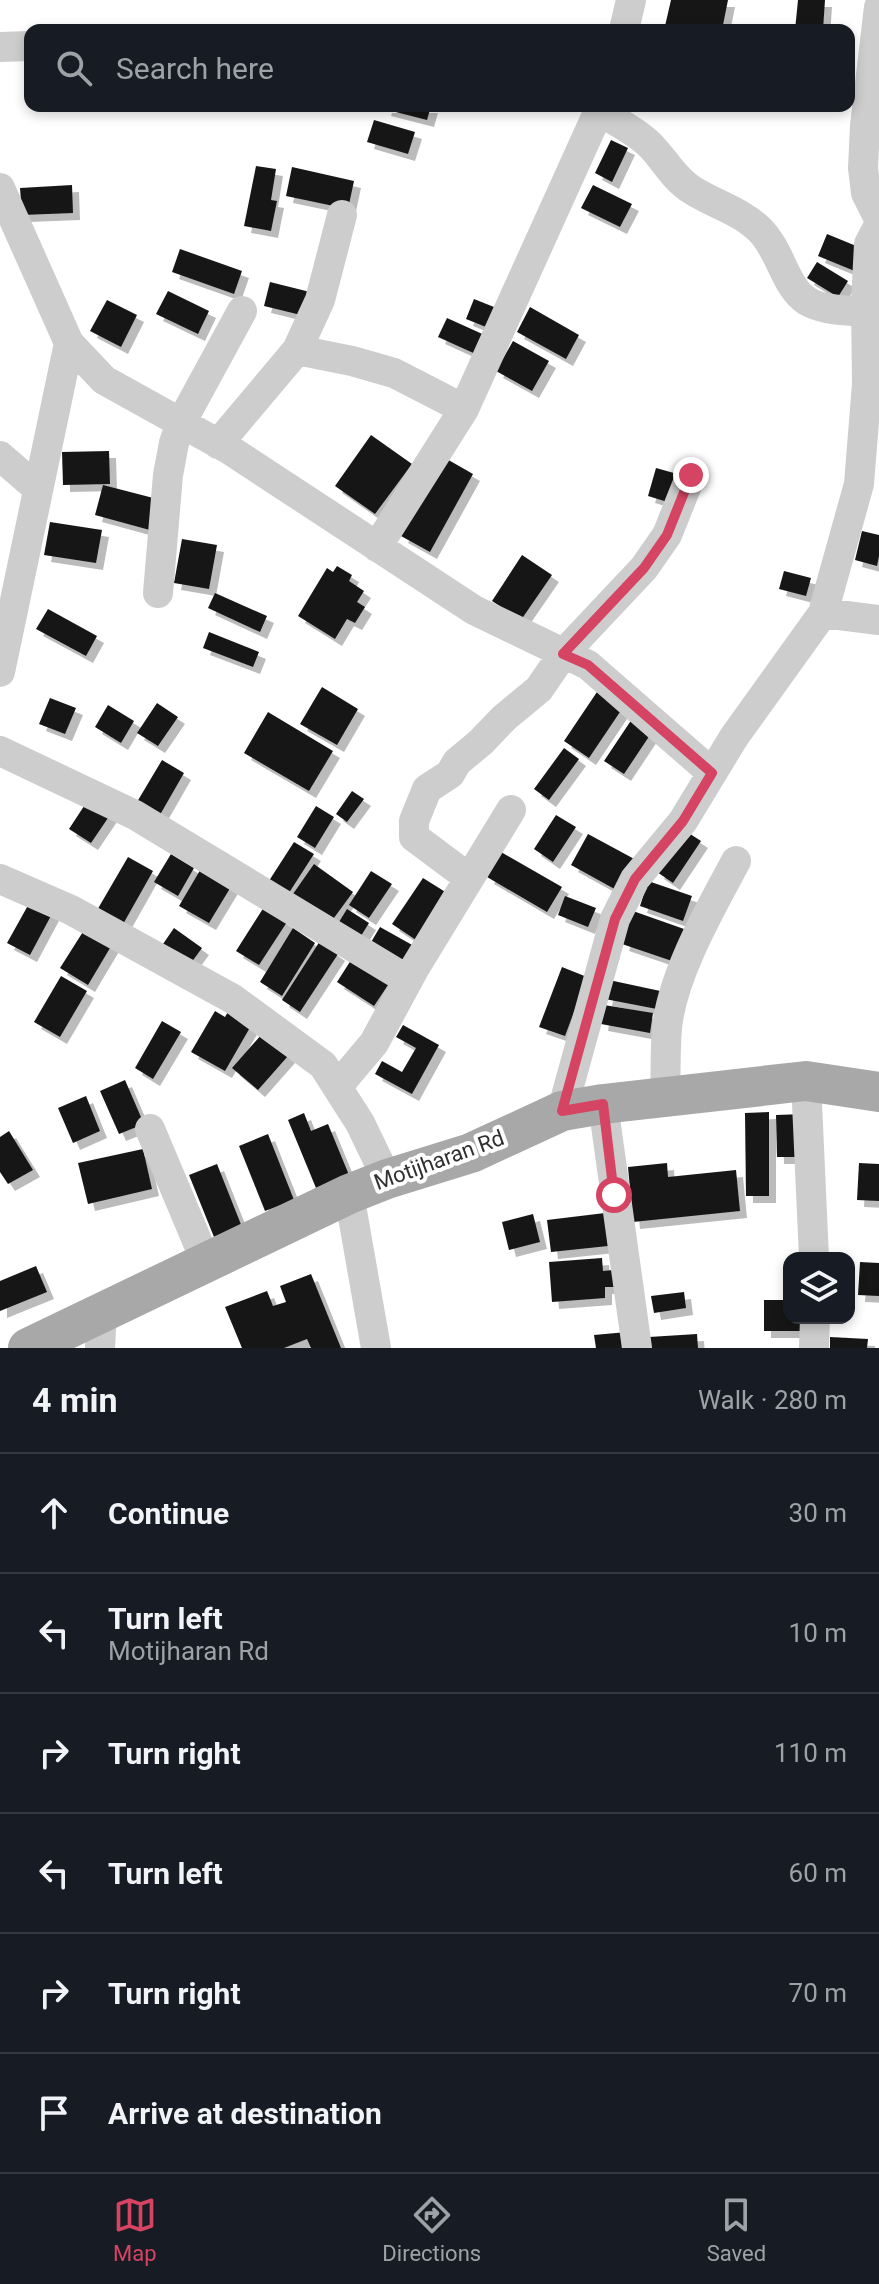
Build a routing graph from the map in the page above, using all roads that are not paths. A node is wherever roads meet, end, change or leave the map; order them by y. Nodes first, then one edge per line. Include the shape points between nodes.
1 (631, 0) edge
2 (879, 7) edge
3 (625, 24) edge
4 (24, 46) edge
5 (0, 47) edge
6 (598, 112) edge
7 (605, 112) edge
8 (0, 188) edge
9 (342, 215) dead end
10 (879, 219) edge
11 (879, 225) edge
12 (242, 311) dead end
13 (873, 313) edge
14 (69, 343) junction
15 (297, 350) junction
16 (464, 409) junction
17 (181, 423) junction
18 (218, 444) junction
19 (0, 456) edge
20 (691, 475) dead end
21 (37, 488) junction
22 (377, 547) junction
23 (158, 593) dead end
24 (823, 613) junction
25 (879, 620) edge
26 (563, 654) junction
27 (0, 672) edge
28 (0, 751) edge
29 (712, 773) junction
30 (511, 810) dead end
31 (736, 861) dead end
32 (469, 878) junction
33 (0, 879) edge
34 (408, 980) junction
35 (806, 1081) junction
36 (337, 1087) junction
37 (879, 1092) edge
38 (665, 1097) junction
39 (603, 1104) junction
40 (562, 1111) junction
41 (150, 1129) dead end
42 (387, 1179) junction
43 (349, 1194) junction
44 (814, 1252) edge
45 (206, 1262) junction
46 (815, 1324) edge
47 (101, 1330) edge
48 (28, 1348) edge
49 (376, 1348) edge
50 (637, 1348) edge
51 (814, 1348) edge

1 - 3 street
2 - 10 street via 863,168 866,193
4 - 5 street
6 - 16 street
7 - 13 street via 648,143 689,189 759,229 788,281 808,302
8 - 14 street
9 - 15 street via 320,300
11 - 13 street via 869,244
12 - 17 street
13 - 24 street via 859,484
14 - 17 street via 104,380
14 - 21 street
15 - 16 street via 394,373
15 - 18 street
16 - 22 street
17 - 18 street
17 - 23 street via 168,475
18 - 22 street
19 - 21 street
20 - 26 street via 667,535 644,568
21 - 27 street
22 - 26 street via 474,610
24 - 25 street
24 - 29 street
26 - 29 street via 588,665
26 - 32 street via 539,689 450,774 427,789 422,800 414,837
28 - 34 street via 135,815
29 - 40 street via 683,821 635,879 615,919
30 - 32 street
31 - 38 street via 676,991 667,1026
32 - 34 street
33 - 36 street via 71,910 233,999 323,1065
34 - 36 street via 374,1043
35 - 37 main road, Motijharan Rd
35 - 38 main road, Motijharan Rd
35 - 44 street
36 - 42 street
38 - 39 main road, Motijharan Rd
39 - 40 main road, Motijharan Rd
39 - 50 street
40 - 42 main road, Motijharan Rd via 471,1153
41 - 45 street
42 - 43 main road, Motijharan Rd
43 - 45 main road, Motijharan Rd
43 - 49 street
45 - 47 main road, Motijharan Rd
46 - 51 street
47 - 48 main road, Motijharan Rd

